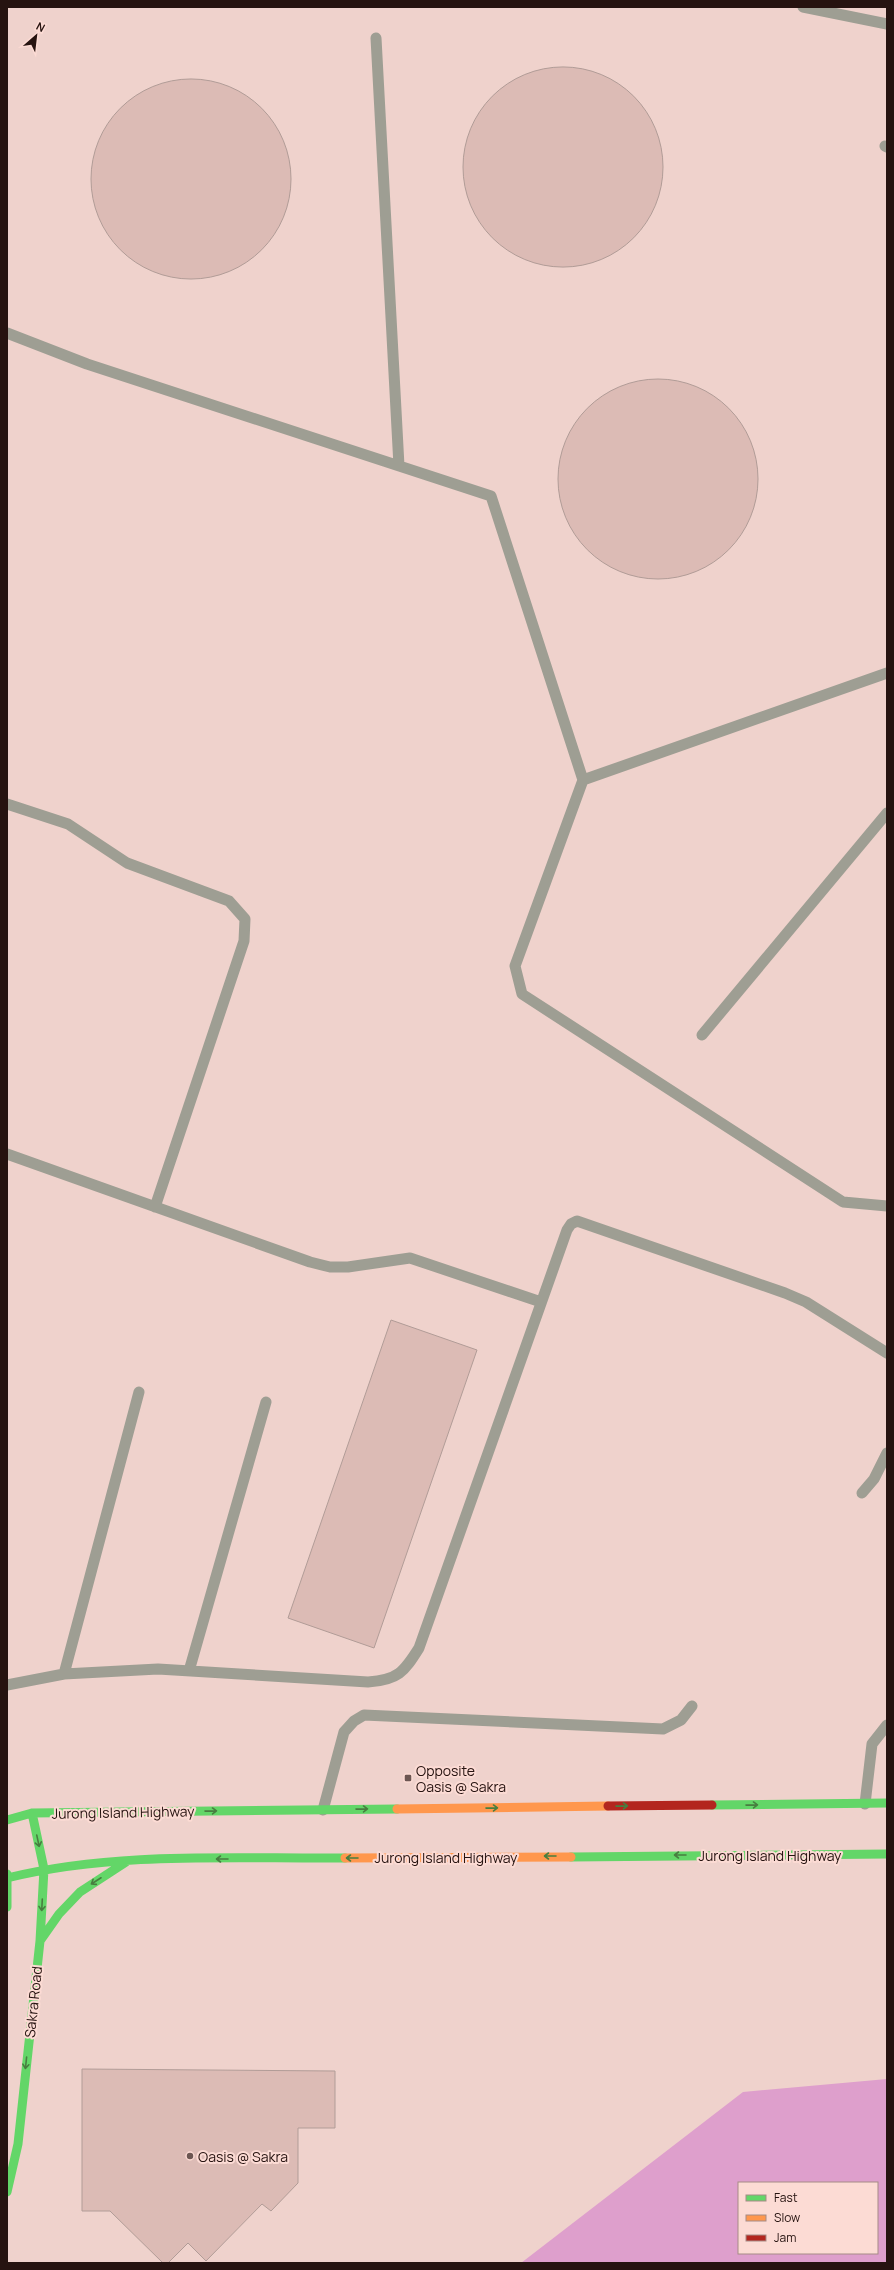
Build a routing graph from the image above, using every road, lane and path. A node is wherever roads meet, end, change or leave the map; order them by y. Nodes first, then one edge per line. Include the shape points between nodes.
1 (803, 7) edge
2 (887, 24) edge
3 (376, 38) dead end
4 (7, 333) edge
5 (399, 466) junction
6 (887, 673) edge
7 (583, 780) junction
8 (7, 804) edge
9 (887, 814) edge
10 (702, 1035) dead end
11 (7, 1154) edge
12 (887, 1206) edge
13 (155, 1207) junction
14 (541, 1302) junction
15 (887, 1353) edge
16 (139, 1392) dead end
17 (266, 1402) dead end
18 (887, 1453) edge
19 (862, 1493) dead end
20 (189, 1671) junction
21 (64, 1674) junction
22 (7, 1685) edge
23 (692, 1706) dead end
24 (887, 1725) edge
25 (887, 1803) edge
26 (865, 1804) junction
27 (323, 1810) junction
28 (32, 1813) junction
29 (7, 1820) edge
30 (887, 1854) edge
31 (129, 1860) junction
32 (44, 1869) junction
33 (7, 1876) edge
34 (7, 1907) edge
35 (40, 1941) junction
36 (7, 2192) edge

1 - 2 lane
3 - 5 lane
4 - 5 lane via 87,364
5 - 7 lane via 491,496
6 - 7 lane
7 - 12 lane via 515,966 522,994 843,1202
8 - 13 lane via 68,824 127,863 229,901 245,919 244,941
9 - 10 lane
11 - 13 lane
13 - 14 lane via 330,1267 348,1267 410,1258
14 - 15 lane via 567,1230 571,1224 582,1221 785,1292 806,1302
14 - 20 lane via 419,1648 408,1666 390,1679 368,1682
16 - 21 lane
17 - 20 lane
18 - 19 lane via 874,1479
20 - 21 lane via 158,1669
21 - 22 lane
23 - 27 lane via 681,1720 663,1729 364,1715 344,1732
24 - 26 lane via 872,1744
25 - 26 main road, Jurong Island Highway
27 -> 26 main road, Jurong Island Highway
28 -> 27 main road, Jurong Island Highway
28 - 29 main road, Jurong Island Highway
28 -> 32 main road, Sakra Road
30 -> 31 main road, Jurong Island Highway
31 - 32 main road, Jurong Island Highway
31 -> 35 main road via 80,1892 59,1914
32 - 33 main road, Jurong Island Highway
32 -> 35 main road, Sakra Road
33 - 34 main road
35 -> 36 main road, Sakra Road via 18,2144

